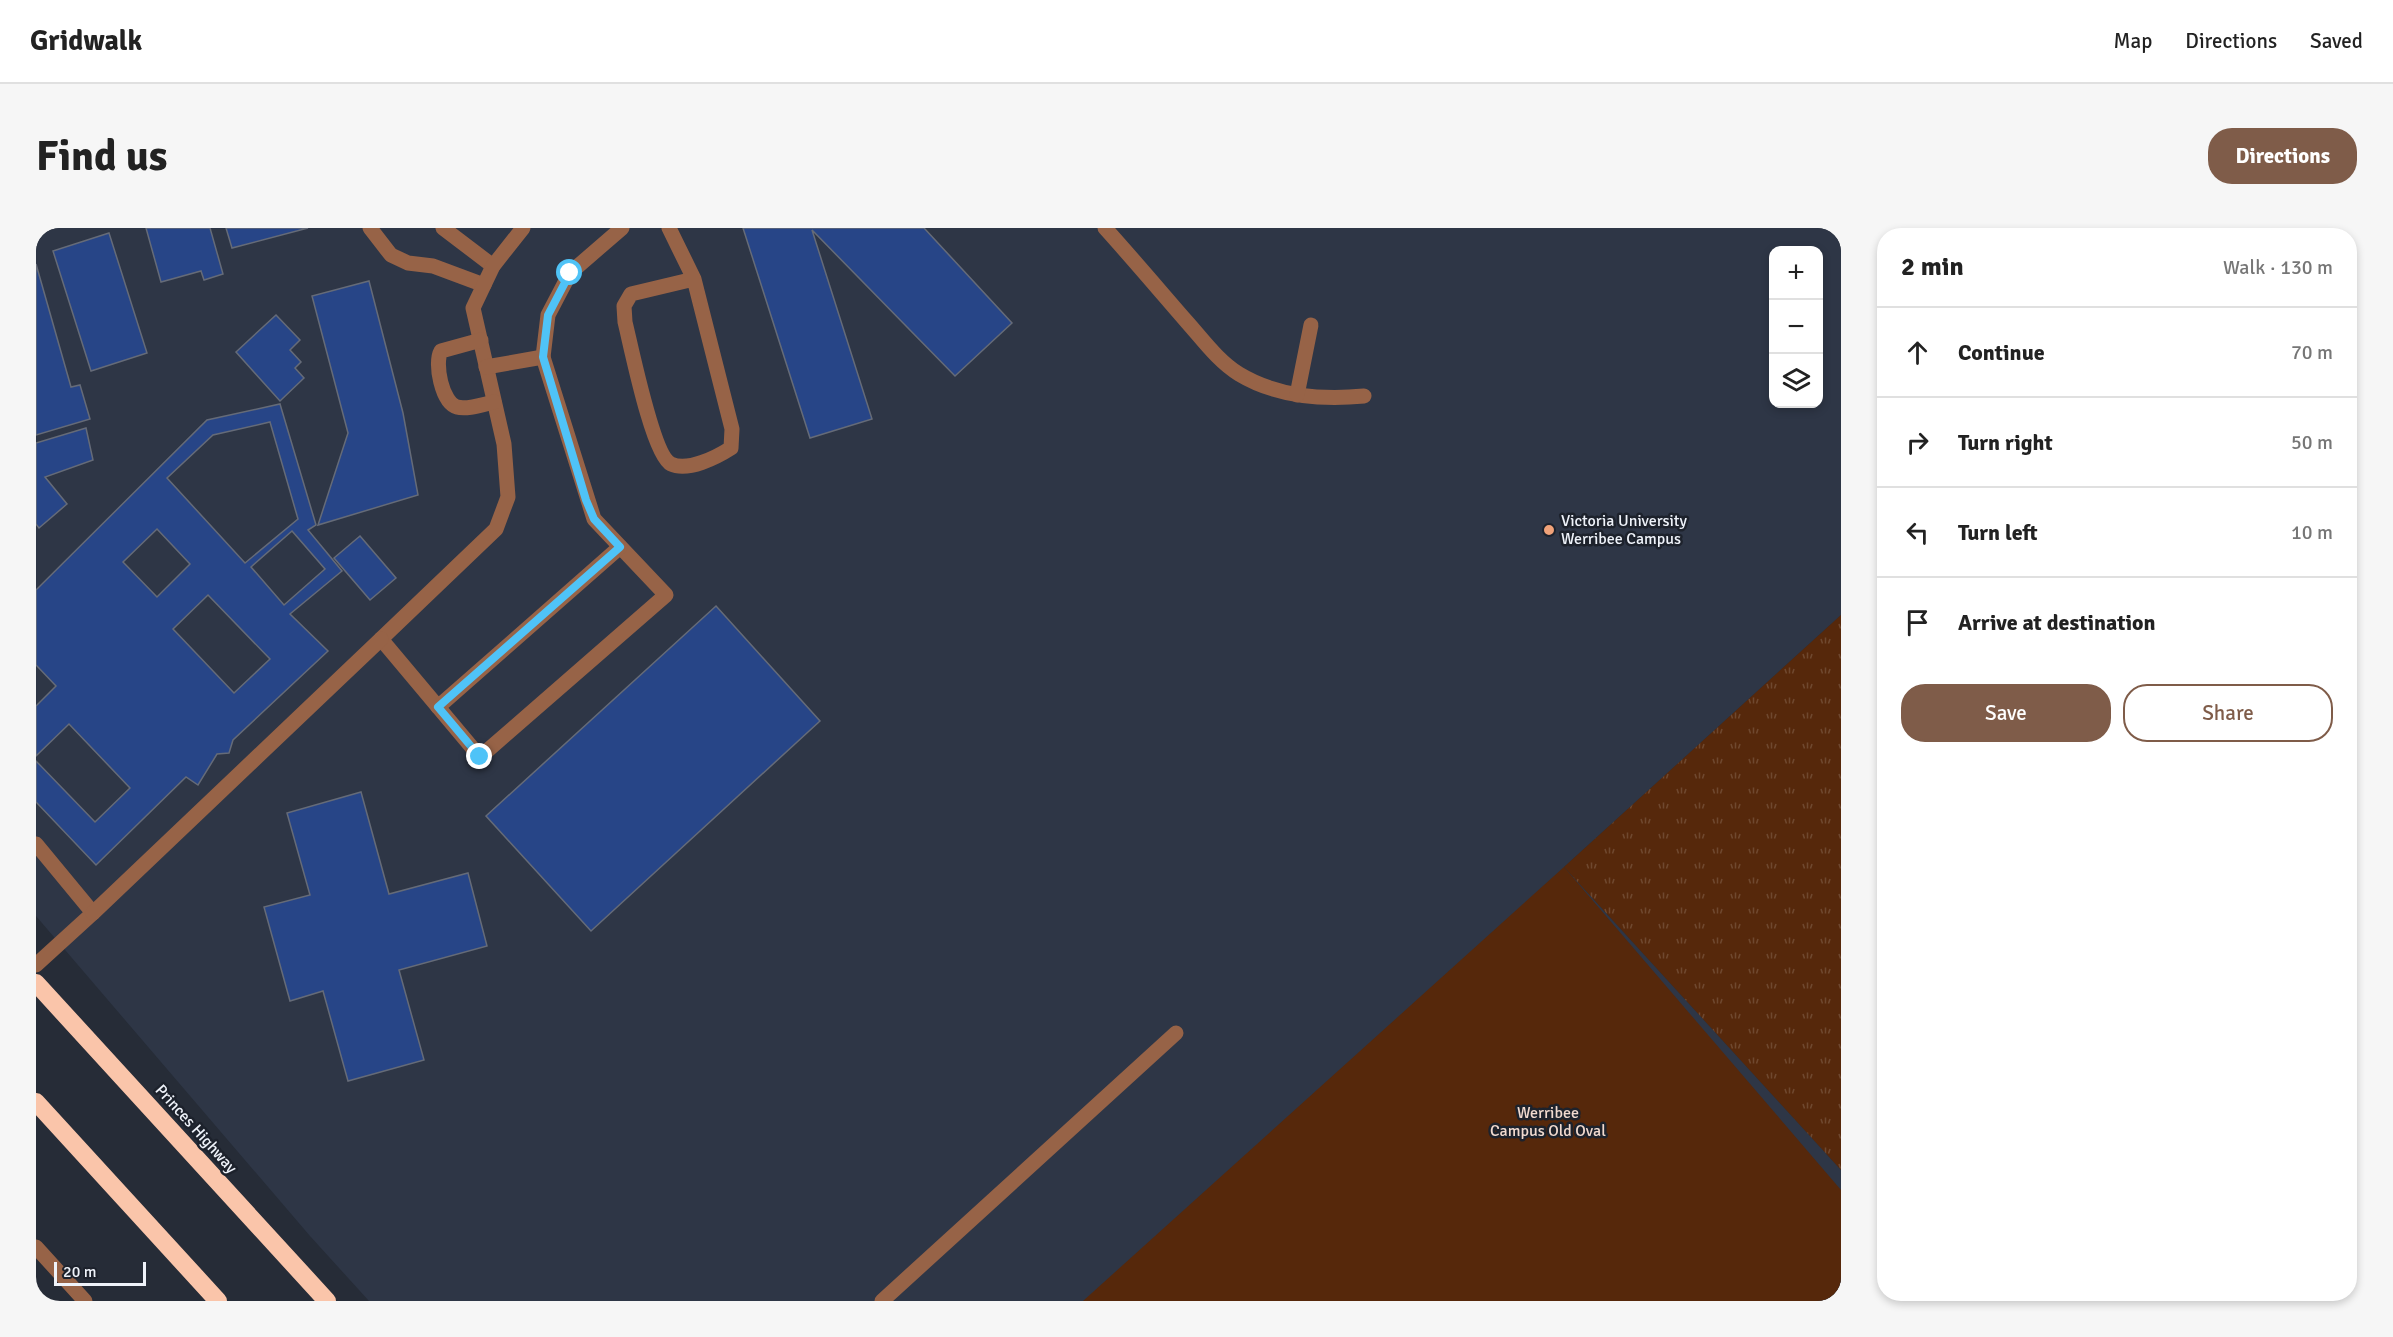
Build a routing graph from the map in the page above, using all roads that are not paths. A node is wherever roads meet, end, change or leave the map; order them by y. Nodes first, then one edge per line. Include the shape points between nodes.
1 (370, 228) edge
2 (443, 228) edge
3 (523, 228) edge
4 (622, 228) edge
5 (669, 228) edge
6 (1106, 228) edge
7 (494, 266) junction
8 (693, 279) junction
9 (484, 285) junction
10 (1311, 325) dead end
11 (481, 340) junction
12 (543, 357) junction
13 (486, 367) junction
14 (1297, 395) junction
15 (1364, 396) dead end
16 (494, 402) junction
17 (620, 547) junction
18 (381, 639) junction
19 (438, 707) junction
20 (36, 844) edge
21 (93, 913) junction
22 (36, 965) edge
23 (36, 983) edge
24 (1176, 1033) dead end
25 (36, 1102) edge
26 (36, 1247) edge
27 (85, 1301) edge
28 (218, 1301) edge
29 (327, 1301) edge
30 (882, 1301) edge

1 - 9 street via 391,255
2 - 7 street
3 - 7 street
4 - 12 street via 570,273 548,315
5 - 8 street
6 - 14 street via 1217,356 1239,374
7 - 9 street
8 - 8 street via 732,429 731,448 717,458 672,465 662,458 650,420 624,306 631,294
9 - 11 street via 473,308
10 - 14 street
11 - 13 street
11 - 16 street via 441,351 438,356 443,384 448,399 460,408
12 - 13 street
12 - 17 street via 586,500 594,519
13 - 16 street
14 - 15 street via 1332,399
16 - 18 street via 504,444 508,497 496,529
17 - 19 street
17 - 19 street via 666,596 480,757
18 - 19 street
18 - 21 street
20 - 21 street
21 - 22 street
23 - 29 highway, Princes Highway
24 - 30 street
25 - 28 highway
26 - 27 street

